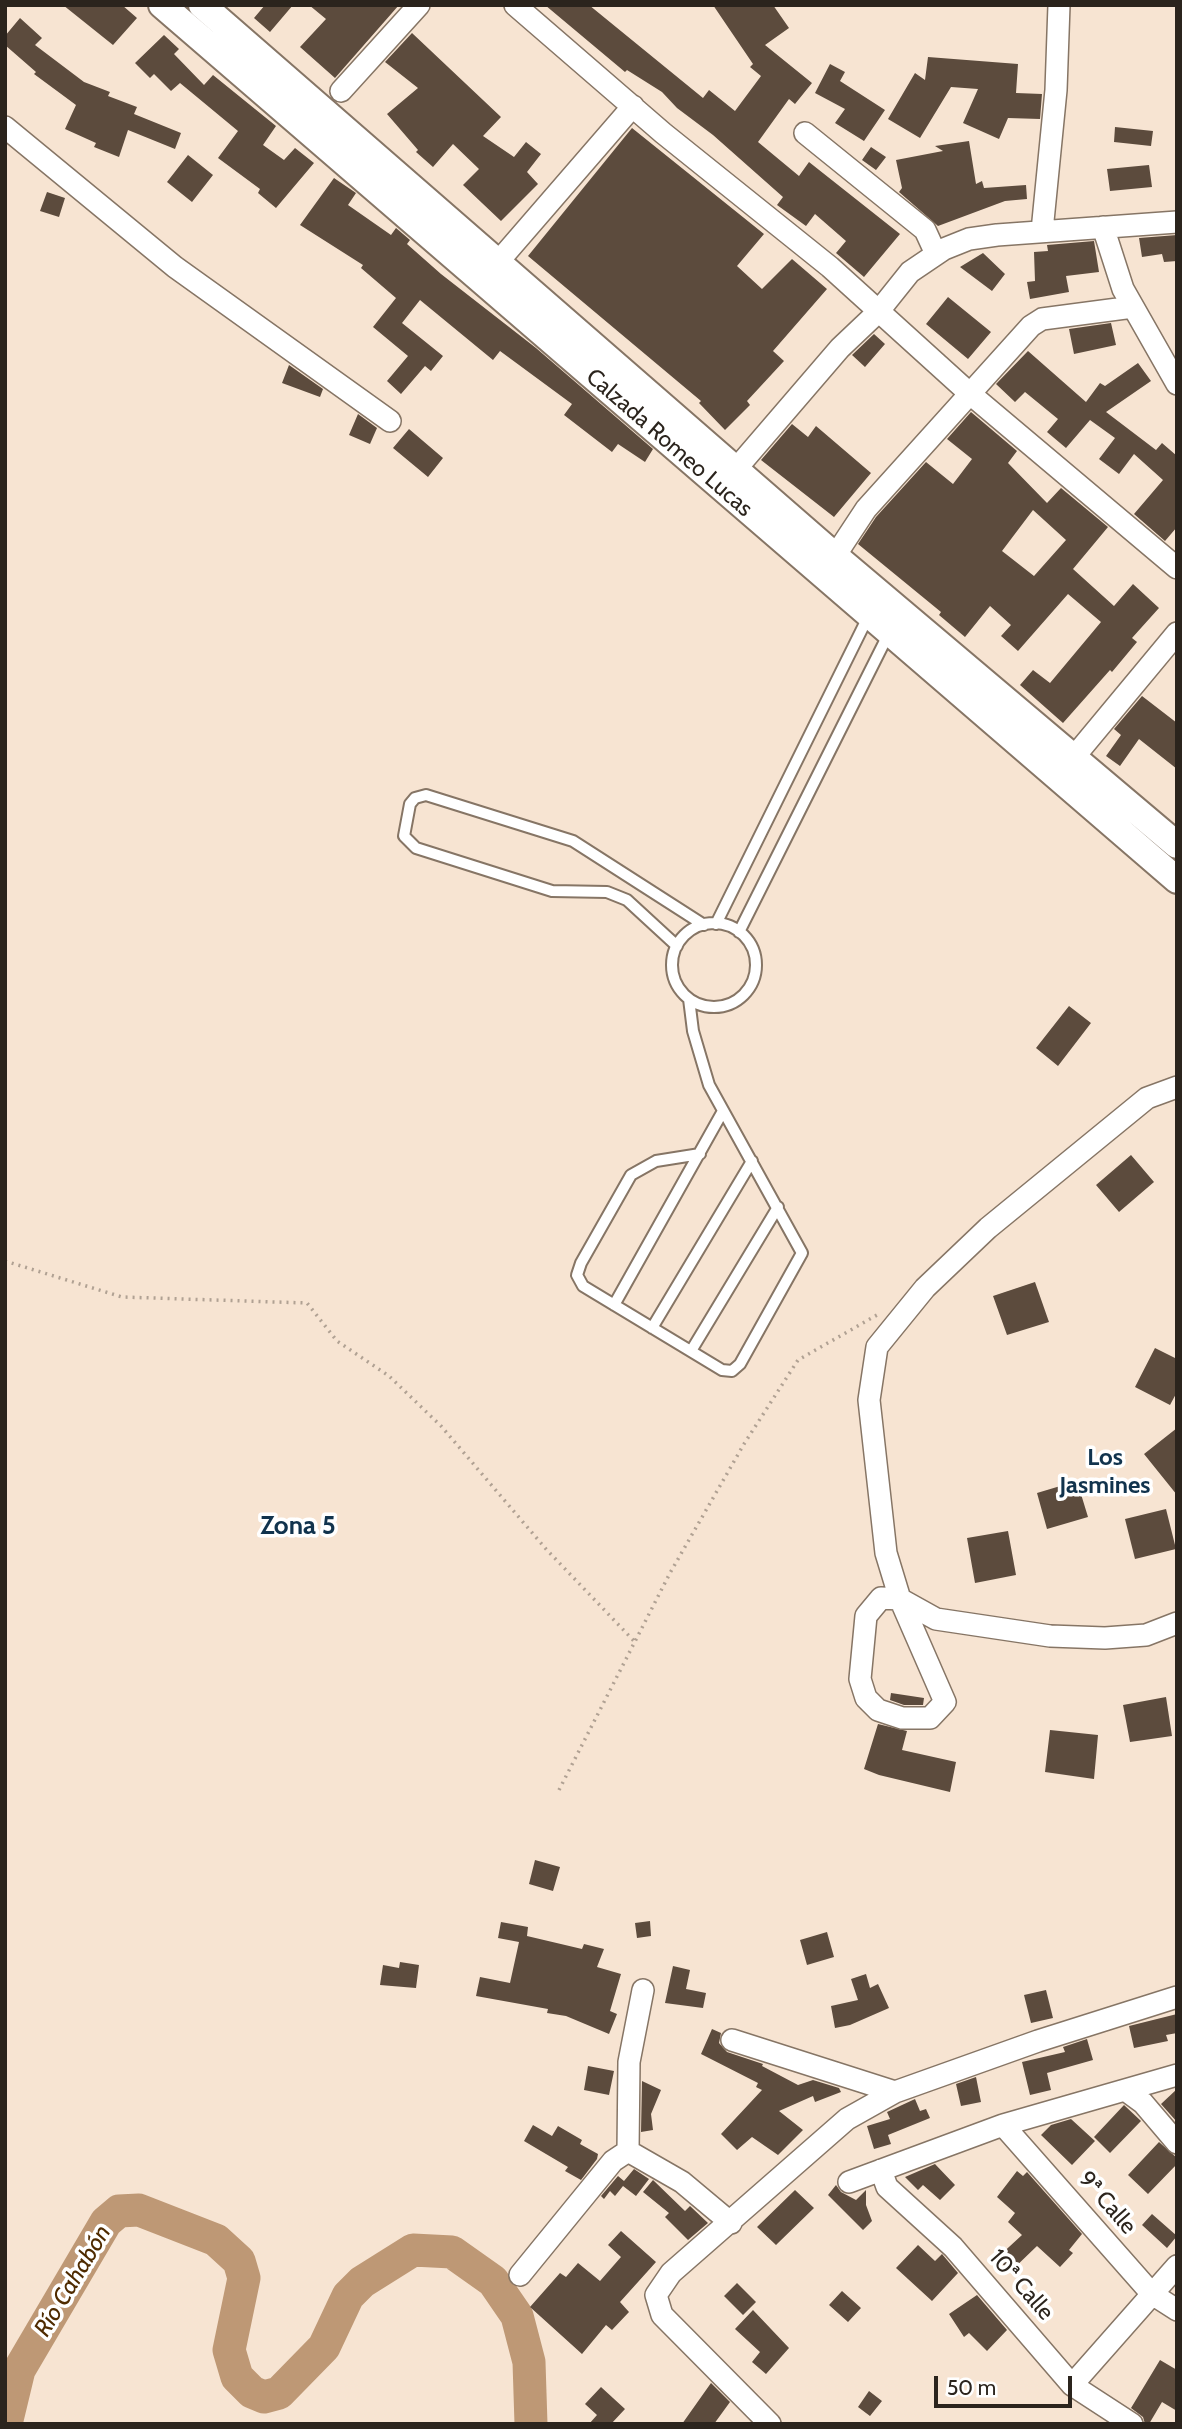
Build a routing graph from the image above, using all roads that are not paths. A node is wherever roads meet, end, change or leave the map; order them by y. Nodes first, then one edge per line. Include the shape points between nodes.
1 (162, 5) edge
2 (202, 5) edge
3 (419, 5) edge
4 (516, 5) edge
5 (1059, 5) edge
6 (341, 91) dead end
7 (633, 106) junction
8 (5, 127) edge
9 (804, 133) dead end
10 (1177, 222) edge
11 (1102, 227) junction
12 (1042, 230) junction
13 (936, 254) junction
14 (498, 262) junction
15 (1133, 307) junction
16 (878, 312) junction
17 (1177, 384) edge
18 (968, 392) junction
19 (390, 421) dead end
20 (736, 469) junction
21 (835, 556) junction
22 (1177, 568) edge
23 (869, 615) junction
24 (889, 633) junction
25 (1177, 633) edge
26 (1074, 757) junction
27 (1177, 845) edge
28 (1177, 880) edge
29 (710, 924) junction
30 (738, 932) junction
31 (677, 946) junction
32 (689, 999) junction
33 (1177, 1087) edge
34 (723, 1111) junction
35 (700, 1154) junction
36 (752, 1161) junction
37 (778, 1207) junction
38 (614, 1305) junction
39 (652, 1328) junction
40 (691, 1351) junction
41 (900, 1600) junction
42 (1177, 1623) edge
43 (643, 1990) dead end
44 (1177, 1997) edge
45 (732, 2040) dead end
46 (1177, 2075) edge
47 (895, 2092) junction
48 (1128, 2092) junction
49 (1003, 2125) junction
50 (1177, 2143) edge
51 (628, 2151) junction
52 (881, 2170) junction
53 (849, 2182) dead end
54 (731, 2223) junction
55 (1177, 2266) edge
56 (520, 2274) dead end
57 (1152, 2294) junction
58 (1177, 2309) edge
59 (1072, 2385) junction
60 (770, 2424) edge
61 (1132, 2424) edge

1 - 23 street, Calzada Romeo Lucas
2 - 14 street, Calzada Romeo Lucas
3 - 6 street
4 - 7 street
5 - 12 street
7 - 14 street
7 - 16 street via 830,267
8 - 19 street via 175,267
9 - 13 street via 925,230
10 - 11 street
11 - 12 street
11 - 15 street
12 - 13 street via 969,239
13 - 16 street via 909,272
14 - 20 street, Calzada Romeo Lucas
15 - 17 street
15 - 18 street via 1042,319
16 - 18 street
16 - 20 street via 830,358
18 - 21 street via 866,509
18 - 22 street
20 - 21 street, Calzada Romeo Lucas
21 - 26 street, Calzada Romeo Lucas
23 - 24 street, Calzada Romeo Lucas
23 - 29 lane
24 - 28 street, Calzada Romeo Lucas
24 - 30 lane
25 - 26 street
26 - 27 street, Calzada Romeo Lucas
29 - 30 lane
29 - 31 lane via 693,929
29 - 31 lane via 573,841 426,795 410,804 404,836 416,848 552,891 607,892 627,900
30 - 32 lane via 747,940 756,962 751,985 723,1006 700,1005
31 - 32 lane via 675,980
32 - 34 lane via 699,1060
33 - 41 street via 1147,1098 988,1228 925,1288 877,1348 870,1413 886,1553
34 - 35 lane
34 - 36 lane
35 - 38 lane
35 - 38 lane via 656,1161 631,1175 577,1275 583,1286
36 - 37 lane
36 - 39 lane
37 - 40 lane
37 - 40 lane via 802,1253 740,1364 732,1371 722,1370
38 - 39 lane
39 - 40 lane
41 - 41 street via 881,1598 866,1616 860,1679 866,1698 878,1710 902,1718 930,1718 945,1702
41 - 42 street via 936,1619 1050,1636 1146,1635
43 - 51 street via 629,2062
44 - 47 street via 1038,2040
45 - 47 street
46 - 48 street
47 - 54 street via 847,2119
48 - 49 street
48 - 50 street
49 - 52 street
49 - 57 street, 9ª Calle
51 - 54 street via 682,2182
51 - 56 street via 613,2161
52 - 53 street
52 - 59 street, 10ª Calle via 887,2187 953,2247
54 - 60 street via 671,2273 656,2295 662,2315
55 - 57 street
57 - 58 street, 9ª Calle
57 - 59 street
59 - 61 street, 10ª Calle

